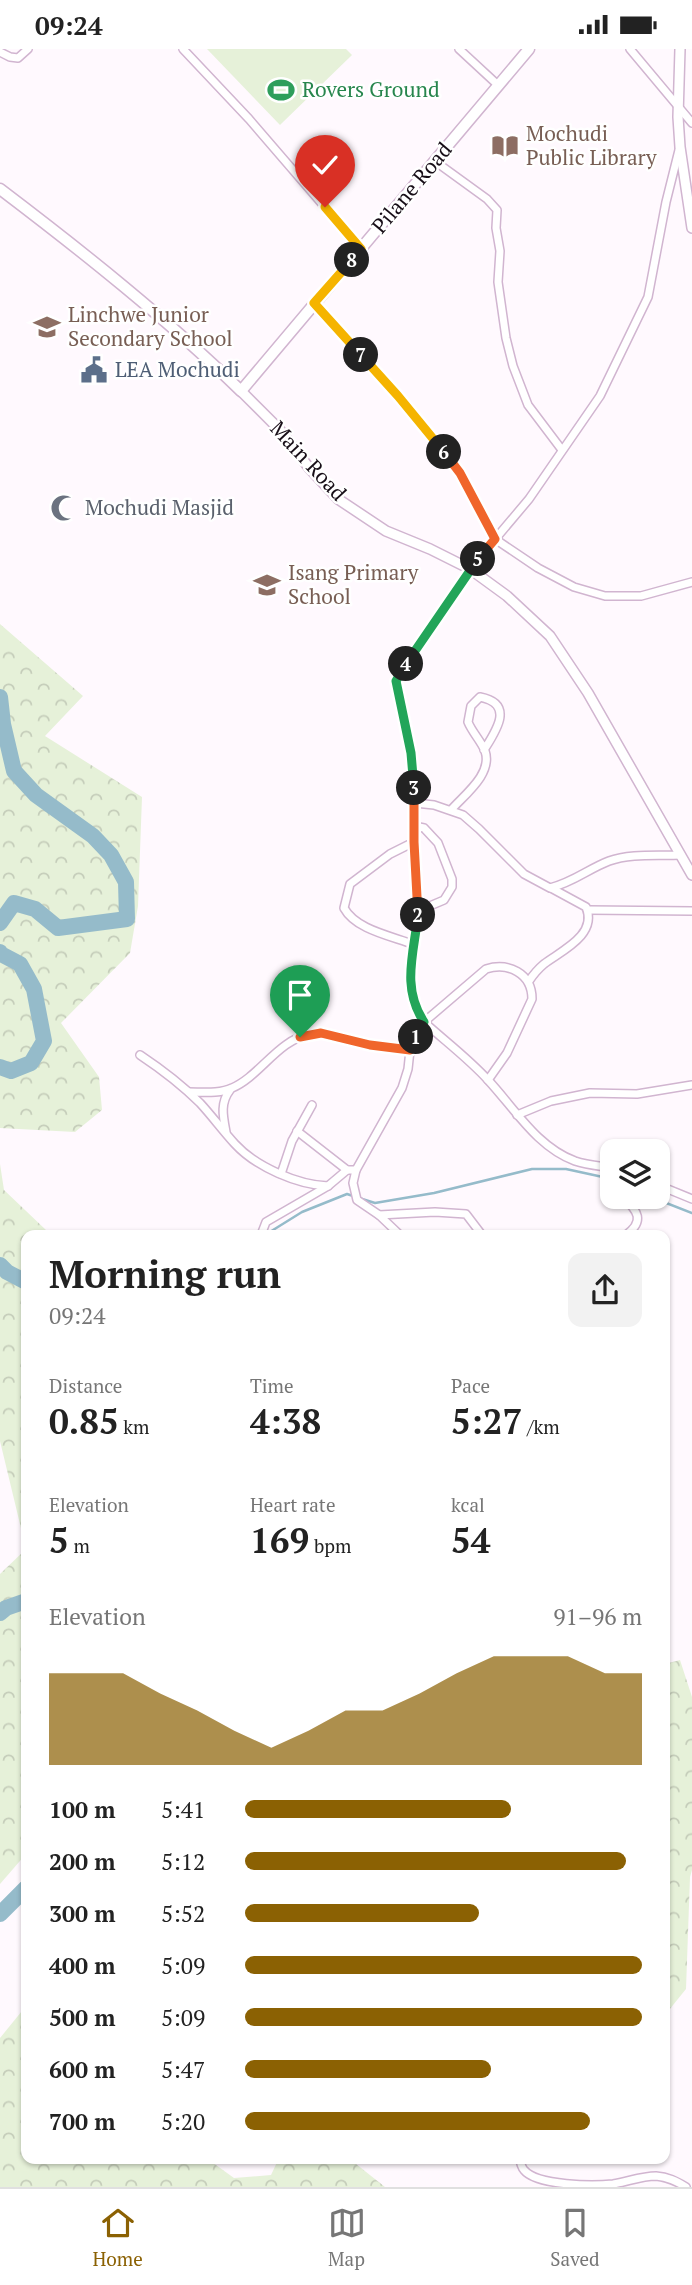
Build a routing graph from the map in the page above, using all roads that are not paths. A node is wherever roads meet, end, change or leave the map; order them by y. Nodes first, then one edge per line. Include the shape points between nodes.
1 (28, 49) edge
2 (183, 49) edge
3 (459, 49) edge
4 (529, 49) edge
5 (630, 49) edge
6 (680, 49) edge
7 (0, 52) edge
8 (499, 86) junction
9 (678, 108) junction
10 (692, 123) edge
11 (680, 148) junction
12 (436, 162) junction
13 (0, 189) edge
14 (692, 229) edge
15 (361, 249) junction
16 (314, 303) junction
17 (241, 391) junction
18 (562, 450) junction
19 (495, 539) junction
20 (470, 569) junction
21 (692, 582) edge
22 (484, 750) junction
23 (415, 803) junction
24 (451, 810) junction
25 (414, 826) junction
26 (414, 842) junction
27 (680, 856) junction
28 (692, 875) edge
29 (550, 888) junction
30 (418, 908) junction
31 (588, 910) junction
32 (692, 911) edge
33 (415, 945) junction
34 (529, 981) junction
35 (424, 1022) junction
36 (410, 1050) junction
37 (140, 1055) dead end
38 (488, 1080) junction
39 (692, 1085) edge
40 (230, 1090) junction
41 (189, 1092) junction
42 (312, 1105) dead end
43 (517, 1115) junction
44 (297, 1131) junction
45 (226, 1132) junction
46 (600, 1166) edge
47 (347, 1170) junction
48 (356, 1170) junction
49 (281, 1174) junction
50 (328, 1186) junction
51 (670, 1190) edge
52 (692, 1199) edge
53 (634, 1209) edge
54 (379, 1215) junction
55 (263, 1230) edge
56 (392, 1230) edge
57 (478, 1230) edge
58 (634, 1230) edge
59 (522, 2164) edge
60 (686, 2187) edge

1 - 7 street via 18,58
2 - 15 street
3 - 8 street
4 - 8 main road, Pilane Road
5 - 9 street
6 - 9 street
8 - 12 main road, Pilane Road
9 - 10 street
9 - 11 street
11 - 14 street
11 - 18 street via 648,297 600,396
12 - 15 main road, Pilane Road
12 - 18 street via 497,210 498,282 513,366 528,405
13 - 17 main road, Main Road via 172,327
15 - 16 main road, Pilane Road
16 - 17 main road, Pilane Road
16 - 19 street via 460,473
17 - 20 street, Main Road via 338,499 386,531
18 - 19 street
19 - 20 street
19 - 21 street via 574,587 605,596 641,596
20 - 23 street via 396,681 411,753
20 - 27 street, Main Road via 550,636
22 - 22 street via 468,722 471,706 480,697 491,699 500,716
22 - 24 street via 487,764 482,775
23 - 24 street
23 - 25 street
24 - 29 street via 479,829 524,874
25 - 26 street
25 - 30 street via 424,828 438,843 453,879 444,900
26 - 30 street
26 - 33 street via 350,884 344,908 356,922
27 - 28 street, Main Road
27 - 29 street via 611,860 578,879
29 - 31 street
30 - 33 street
31 - 32 street
31 - 34 street via 587,927 581,935
33 - 35 street via 411,992
34 - 35 street via 505,966 486,969
34 - 38 street via 532,999 522,1024
35 - 36 street
35 - 38 street
36 - 40 street via 310,1034 280,1050
36 - 48 street via 402,1088
37 - 41 street
38 - 43 street
39 - 43 street via 637,1094 590,1093 551,1101
40 - 41 street
40 - 45 street via 224,1098
41 - 45 street
42 - 44 street
43 - 46 street via 559,1154
44 - 47 street
44 - 49 street
45 - 49 street via 237,1146
47 - 48 street
47 - 50 street
48 - 54 street via 353,1183 358,1200
49 - 50 street
50 - 55 street via 267,1222
51 - 52 street
53 - 58 street via 639,1219
54 - 56 street
54 - 57 street via 466,1214
59 - 60 street via 529,2174 567,2184 612,2184 654,2176 671,2178

